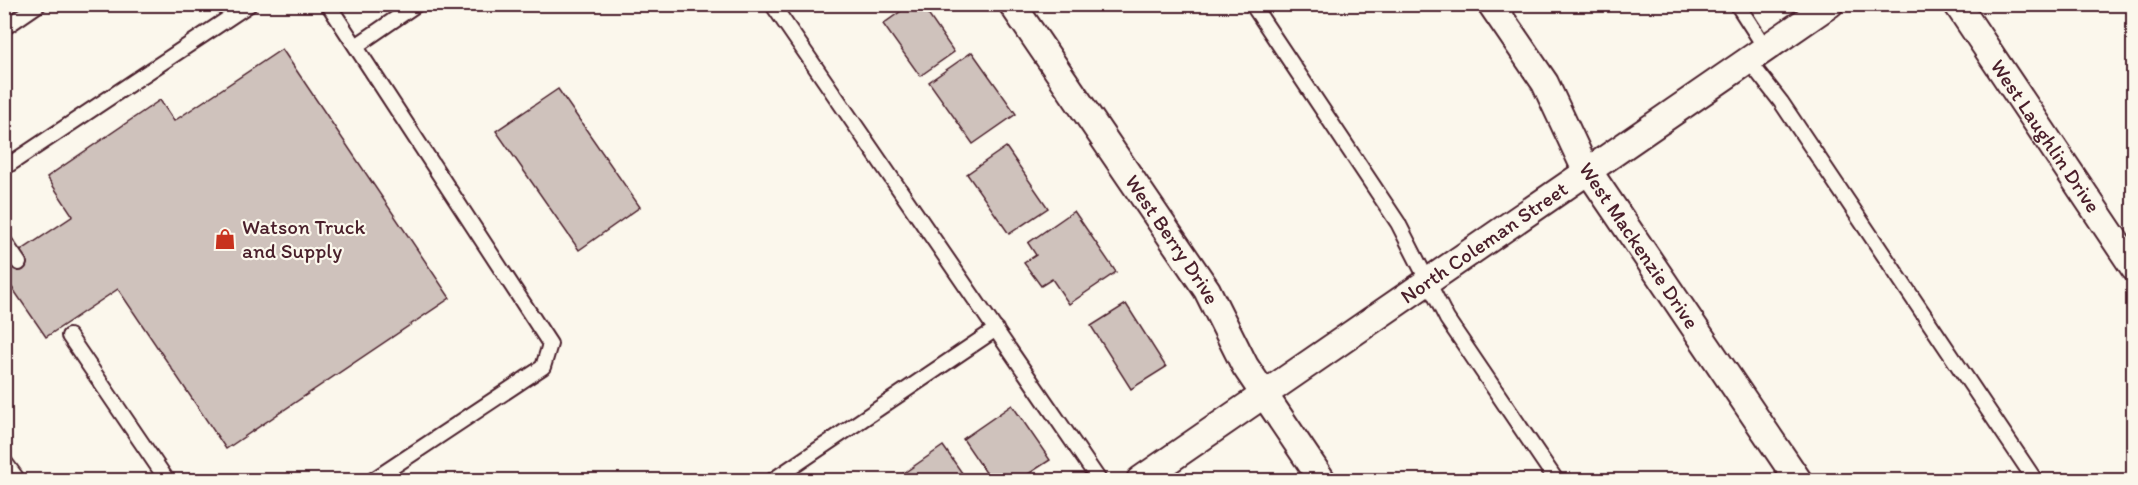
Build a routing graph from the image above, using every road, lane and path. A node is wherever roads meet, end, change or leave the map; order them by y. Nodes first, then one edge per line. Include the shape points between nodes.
1 (39, 4) edge
2 (250, 4) edge
3 (328, 4) edge
4 (417, 4) edge
5 (772, 4) edge
6 (1012, 4) edge
7 (1252, 4) edge
8 (1491, 4) edge
9 (1737, 4) edge
10 (1830, 4) edge
11 (1957, 4) edge
12 (4, 28) edge
13 (356, 46) junction
14 (1757, 55) junction
15 (4, 168) edge
16 (1588, 171) junction
17 (4, 241) edge
18 (19, 263) dead end
19 (2133, 268) edge
20 (1427, 280) junction
21 (996, 329) junction
22 (69, 336) dead end
23 (1265, 396) junction
24 (4, 461) edge
25 (18, 480) edge
26 (167, 480) edge
27 (373, 480) edge
28 (773, 480) edge
29 (1099, 480) edge
30 (1140, 480) edge
31 (1322, 480) edge
32 (1556, 480) edge
33 (1798, 480) edge
34 (2035, 480) edge

1 - 12 lane
2 - 15 lane
3 - 13 lane
4 - 13 lane
5 - 21 lane
6 - 23 street, West Berry Drive via 1207,290 1245,366
7 - 20 lane via 1398,223
8 - 16 street, West Mackenzie Drive via 1545,83
9 - 14 lane
10 - 14 street, North Coleman Street
11 - 19 street, West Laughlin Drive
13 - 27 lane via 550,344 543,367
14 - 16 street, North Coleman Street
14 - 34 lane via 1781,102
16 - 20 street, North Coleman Street
16 - 33 street, West Mackenzie Drive
17 - 18 lane
20 - 23 street, North Coleman Street
20 - 32 lane via 1447,320
21 - 28 lane
21 - 29 lane
22 - 26 lane
23 - 30 street, North Coleman Street
23 - 31 street, West Berry Drive
24 - 25 lane

